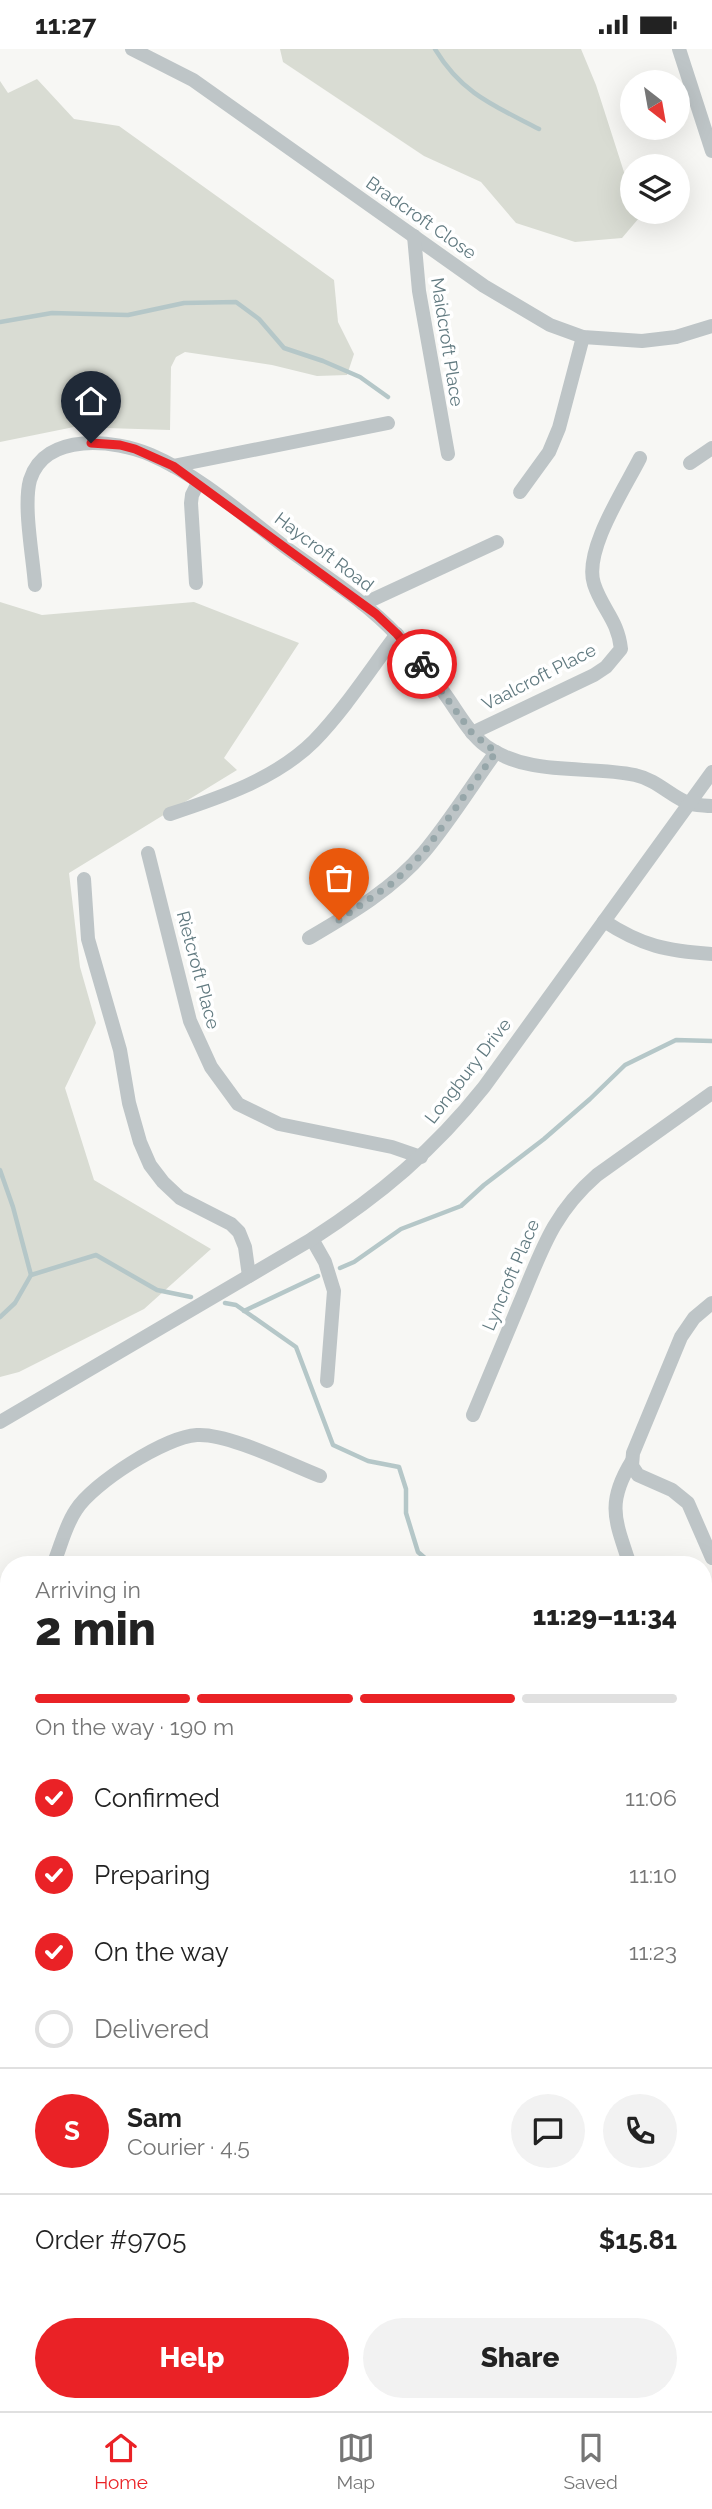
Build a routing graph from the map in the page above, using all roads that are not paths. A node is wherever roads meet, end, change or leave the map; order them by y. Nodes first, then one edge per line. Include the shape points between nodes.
1 (132, 49) edge
2 (679, 49) edge
3 (712, 151) edge
4 (414, 236) junction
5 (712, 326) edge
6 (583, 337) junction
7 (388, 423) dead end
8 (712, 448) edge
9 (448, 454) dead end
10 (640, 458) dead end
11 (691, 463) dead end
12 (173, 466) junction
13 (198, 483) junction
14 (520, 492) dead end
15 (497, 542) dead end
16 (196, 583) dead end
17 (35, 585) dead end
18 (363, 604) junction
19 (397, 634) junction
20 (472, 733) junction
21 (496, 752) junction
22 (712, 772) edge
23 (689, 803) junction
24 (712, 806) edge
25 (170, 814) dead end
26 (148, 853) dead end
27 (84, 879) dead end
28 (604, 921) junction
29 (309, 938) dead end
30 (712, 954) edge
31 (712, 1093) edge
32 (421, 1157) junction
33 (313, 1240) junction
34 (249, 1276) junction
35 (712, 1303) edge
36 (327, 1381) dead end
37 (472, 1415) dead end
38 (0, 1422) edge
39 (632, 1461) junction
40 (320, 1476) dead end
41 (57, 1556) edge
42 (627, 1556) edge
43 (711, 1556) edge

1 - 4 street, Bradcroft Close via 193,80
2 - 3 street
4 - 6 street, Bradcroft Close via 518,309
4 - 9 street, Maidcroft Place via 419,291
5 - 6 street, Bradcroft Close via 642,341
6 - 14 street via 559,428
7 - 12 street
8 - 11 street
10 - 20 street, Vaalcroft Place via 599,541 592,571 619,631 621,649 594,675
12 - 13 street, Haycroft Road
12 - 17 street, Haycroft Road via 120,445 91,443 46,457 31,479 28,498
13 - 16 street via 191,503
13 - 18 street, Haycroft Road
15 - 18 street
18 - 19 street, Haycroft Road
19 - 20 street, Haycroft Road
19 - 25 street via 333,720 302,752 237,789
20 - 21 street, Haycroft Road
21 - 23 street, Haycroft Road via 546,767 637,776
21 - 29 street via 424,852 394,882
22 - 23 street, Longbury Drive
23 - 24 street
23 - 28 street, Longbury Drive
26 - 32 street, Rietcroft Place via 190,1021 211,1067 237,1104 279,1125
27 - 34 street via 88,939 140,1142 150,1165 180,1198 239,1232
28 - 30 street via 650,946
28 - 32 street, Longbury Drive via 484,1087
31 - 37 street, Lyncroft Place via 597,1175 559,1216
32 - 33 street, Longbury Drive
33 - 34 street, Longbury Drive
33 - 36 street via 334,1291
34 - 38 street, Longbury Drive
35 - 39 street via 681,1337
39 - 42 street via 615,1499
39 - 43 street via 638,1475 672,1490 688,1503
40 - 41 street via 223,1440 198,1435 181,1439 111,1477 85,1497

